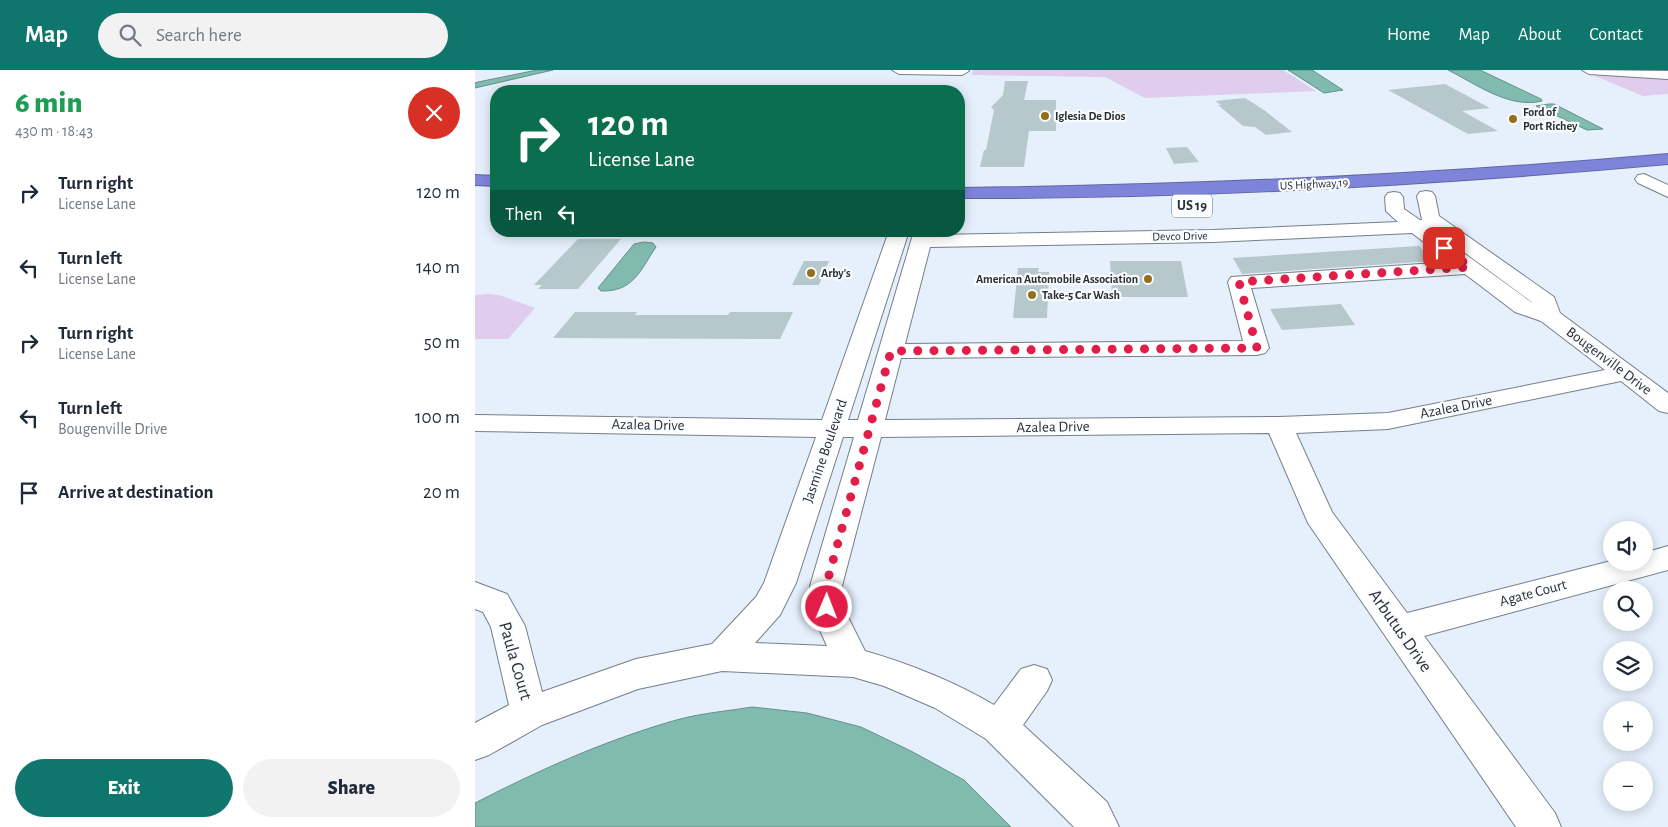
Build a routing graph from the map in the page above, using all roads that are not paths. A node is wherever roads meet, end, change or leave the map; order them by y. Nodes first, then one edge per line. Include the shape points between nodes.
1 (899, 70) edge
2 (963, 70) edge
3 (1589, 70) edge
4 (1668, 75) edge
5 (958, 85) edge
6 (1668, 159) edge
7 (1668, 168) edge
8 (1551, 170) junction
9 (1668, 177) edge
10 (1644, 179) junction
11 (475, 180) edge
12 (490, 181) edge
13 (1625, 181) dead end
14 (1607, 182) dead end
15 (1668, 192) edge
16 (965, 193) edge
17 (1434, 195) joint
18 (475, 197) edge
19 (1394, 197) junction
20 (490, 198) edge
21 (1296, 202) dead end
22 (1239, 204) dead end
23 (1039, 210) dead end
24 (1438, 224) junction
25 (1415, 227) junction
26 (965, 234) edge
27 (913, 237) edge
28 (915, 237) edge
29 (1470, 267) junction
30 (875, 302) junction
31 (905, 303) junction
32 (1549, 316) junction
33 (891, 351) junction
34 (1625, 373) junction
35 (1668, 405) edge
36 (475, 423) edge
37 (1279, 425) junction
38 (833, 428) junction
39 (869, 429) junction
40 (1668, 558) edge
41 (475, 594) edge
42 (1399, 628) junction
43 (722, 656) junction
44 (853, 662) junction
45 (1034, 680) dead end
46 (529, 713) junction
47 (999, 727) junction
48 (475, 743) edge
49 (1098, 827) edge
50 (1540, 827) edge

1 - 2 street
2 - 5 street
3 - 4 street
6 - 8 highway, US Highway 19 / US 19
7 - 14 highway via 1619,174
8 - 16 highway, US Highway 19 / US 19 via 1224,188
8 - 19 highway via 1530,179 1409,188
9 - 10 highway
10 - 13 highway
10 - 15 street
11 - 12 highway
17 - 19 highway, US Highway 19
17 - 24 street, Bougenville Drive via 1430,218
18 - 20 highway
19 - 21 highway, US Highway 19
19 - 25 street, Bougenville Drive via 1395,211
22 - 23 highway, US 19
24 - 25 street, Devco Drive
24 - 32 street, Bougenville Drive via 1546,302
25 - 26 street, Devco Drive via 1213,236
25 - 29 street, Bougenville Drive
27 - 30 street, Jasmine Boulevard
28 - 31 street
29 - 32 street, Bougenville Drive via 1523,307
29 - 33 street via 1239,282 1257,348
30 - 31 street
30 - 38 street, Jasmine Boulevard
31 - 33 street
32 - 34 street, Bougenville Drive
33 - 39 street
34 - 35 street, Bougenville Drive
34 - 37 street, Azalea Drive via 1388,420
36 - 38 street, Azalea Drive
37 - 39 street, Azalea Drive
37 - 42 street, Arbutus Drive via 1319,516
38 - 39 street, Azalea Drive
38 - 43 street, Jasmine Boulevard via 780,583 768,606
39 - 44 street via 826,586 827,607
40 - 42 street, Agate Court
41 - 46 street, Paula Court via 495,604 508,626
42 - 50 street, Arbutus Drive
43 - 44 street
43 - 46 street via 636,674
44 - 47 street via 893,674 948,697
45 - 47 street
46 - 48 street
47 - 49 street via 1092,816

